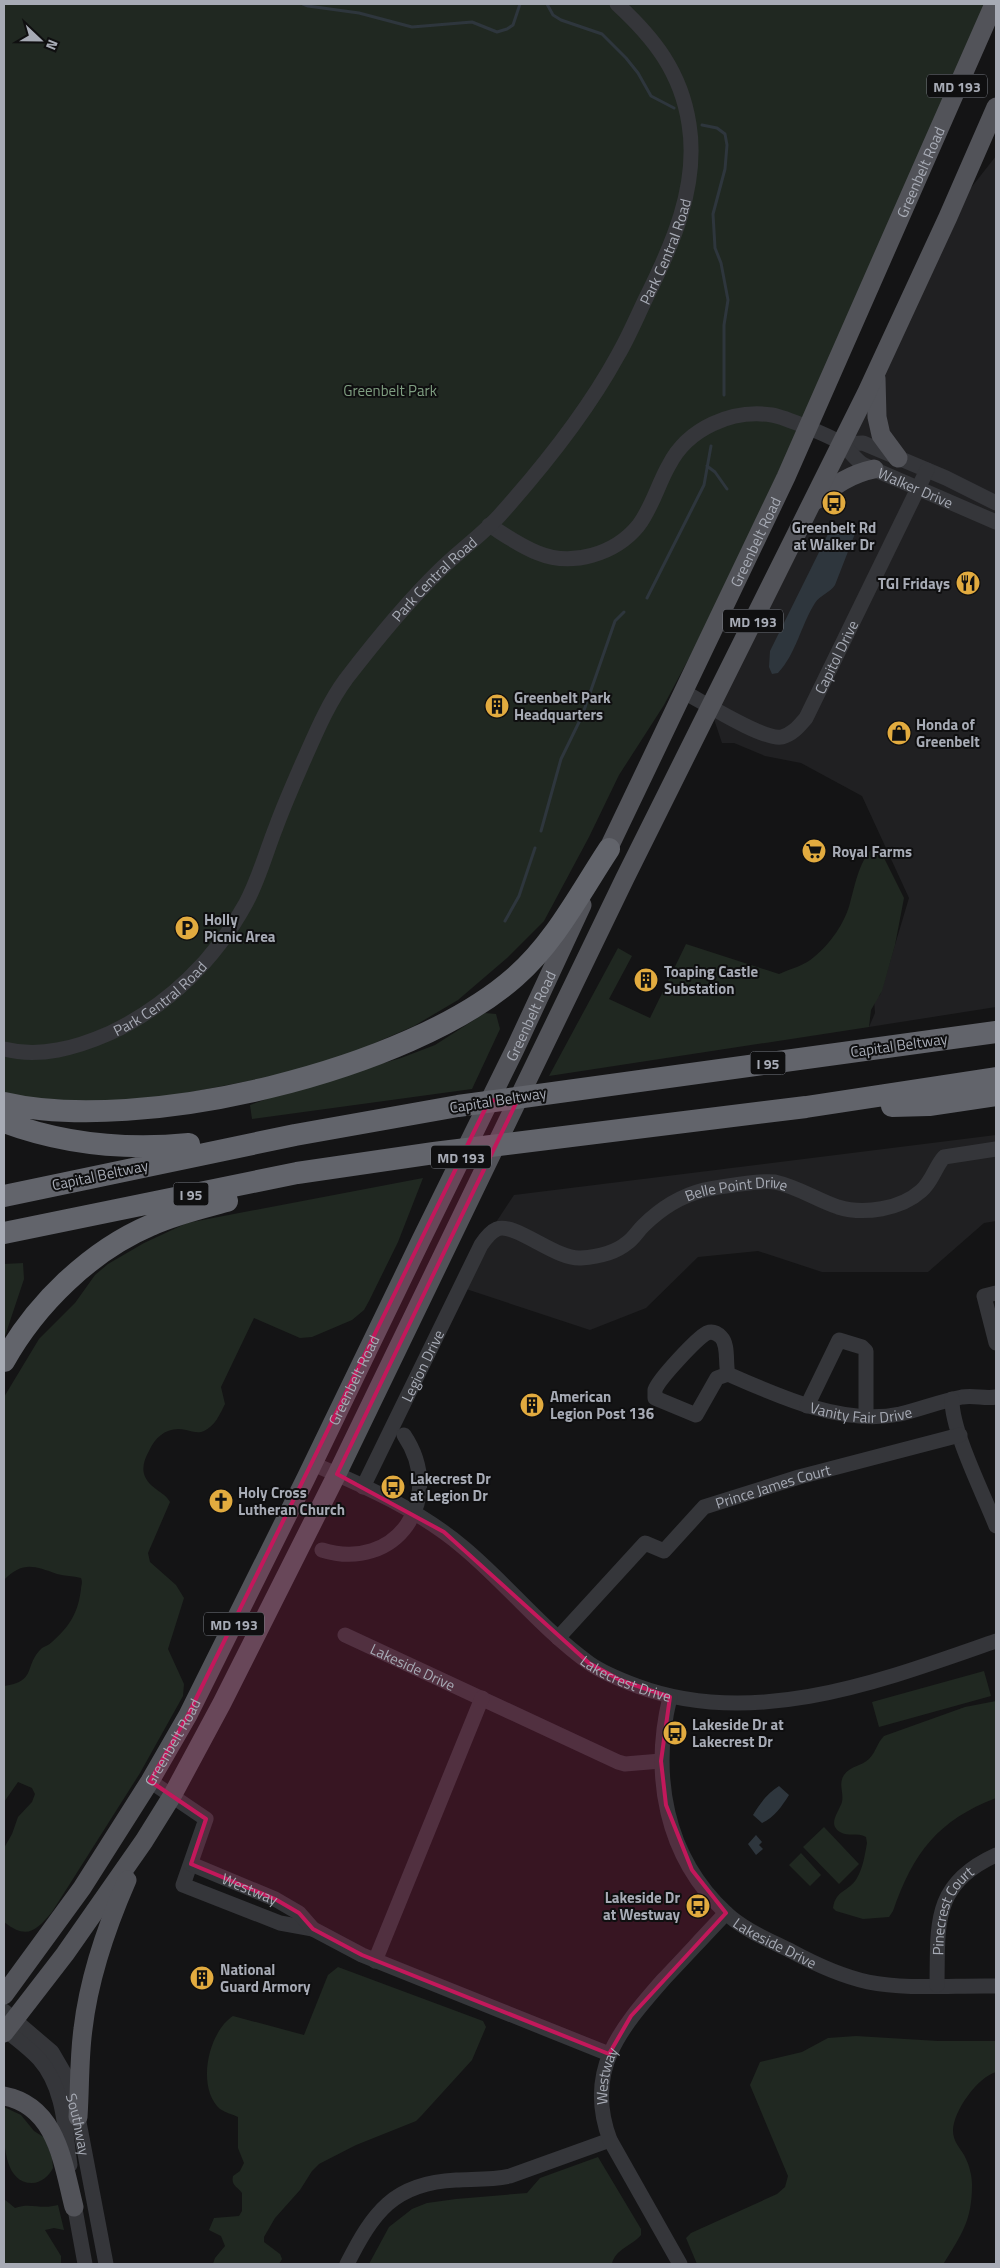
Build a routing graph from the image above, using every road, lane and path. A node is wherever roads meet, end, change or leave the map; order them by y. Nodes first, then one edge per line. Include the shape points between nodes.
1 (617, 4) edge
2 (994, 4) edge
3 (996, 107) edge
4 (996, 141) edge
5 (948, 217) junction
6 (876, 372) junction
7 (808, 428) junction
8 (842, 444) junction
9 (898, 458) junction
10 (874, 469) junction
11 (927, 470) junction
12 (917, 489) junction
13 (996, 503) edge
14 (812, 504) junction
15 (996, 522) edge
16 (488, 525) junction
17 (684, 692) junction
18 (710, 706) junction
19 (609, 849) junction
20 (993, 1032) edge
21 (4, 1050) edge
22 (996, 1078) edge
23 (996, 1094) edge
24 (4, 1103) edge
25 (806, 1107) junction
26 (4, 1122) edge
27 (295, 1135) junction
28 (996, 1149) edge
29 (380, 1161) junction
30 (4, 1196) edge
31 (4, 1233) edge
32 (481, 1245) joint
33 (990, 1294) edge
34 (993, 1321) edge
35 (996, 1343) edge
36 (4, 1361) edge
37 (728, 1374) junction
38 (996, 1397) edge
39 (952, 1399) junction
40 (807, 1406) junction
41 (866, 1415) junction
42 (404, 1435) dead end
43 (960, 1435) junction
44 (313, 1464) junction
45 (337, 1474) junction
46 (363, 1487) junction
47 (413, 1513) junction
48 (996, 1526) edge
49 (322, 1550) dead end
50 (345, 1636) dead end
51 (558, 1638) junction
52 (996, 1641) edge
53 (670, 1697) junction
54 (482, 1698) junction
55 (661, 1761) junction
56 (150, 1781) junction
57 (172, 1796) junction
58 (144, 1841) junction
59 (996, 1855) edge
60 (191, 1864) junction
61 (726, 1913) junction
62 (313, 1929) junction
63 (375, 1961) junction
64 (937, 1985) junction
65 (996, 1986) edge
66 (4, 1996) edge
67 (6, 2025) edge
68 (609, 2054) junction
69 (4, 2096) edge
70 (78, 2117) junction
71 (610, 2140) junction
72 (74, 2208) junction
73 (85, 2264) edge
74 (106, 2264) edge
75 (346, 2264) edge
76 (680, 2264) edge

1 - 16 street, Park Central Road via 664,54 678,82 689,124 690,162 684,206 665,260 618,356 591,399 538,470
2 - 7 main road, Greenbelt Road / MD 193
3 - 5 main road, Greenbelt Road / MD 193
4 - 5 main road
5 - 6 main road, Greenbelt Road / MD 193
6 - 8 main road, Greenbelt Road / MD 193
6 - 9 main road via 877,417 881,435
7 - 8 street, Walker Drive
7 - 16 street, Walker Drive via 780,417 757,414 707,426 689,439 673,457 638,525 617,545 594,555 574,558 545,556
7 - 17 main road, Greenbelt Road / MD 193
8 - 9 street, Walker Drive via 863,443
8 - 10 street, Walker Drive via 856,460
8 - 14 main road, Greenbelt Road / MD 193
9 - 11 street, Walker Drive
10 - 12 street, Walker Drive
10 - 14 main road via 841,480
11 - 12 street, Capitol Drive
11 - 13 street, Walker Drive
12 - 15 street, Walker Drive
12 - 18 street, Capitol Drive via 806,718 798,728 786,735 773,737
14 - 18 main road, Greenbelt Road / MD 193
16 - 21 street, Park Central Road via 397,614 343,684 321,722 280,814 246,902 225,935 191,977 131,1023 89,1042 50,1052
17 - 18 street, Capitol Drive
17 - 19 main road, Greenbelt Road / MD 193
18 - 45 main road, Greenbelt Road / MD 193
19 - 24 highway via 555,932 520,972 458,1017 415,1038 320,1073 217,1098 80,1112
19 - 44 main road, Greenbelt Road / MD 193
20 - 27 highway, Capital Beltway / I 95 via 550,1092
22 - 25 highway, I 95
23 - 25 highway via 929,1105
25 - 29 highway, I 95
26 - 27 highway via 47,1136 123,1146 164,1146
27 - 30 highway, Capital Beltway / I 95
28 - 32 street, Belle Point Drive via 944,1157 922,1191 880,1209 840,1208 786,1185 758,1183 704,1190 674,1201 627,1243 605,1254 571,1257 505,1228 493,1231
29 - 31 highway, I 95 via 278,1177
29 - 36 highway via 184,1212 149,1225 72,1277 36,1314
32 - 46 street, Legion Drive
33 - 34 street
34 - 35 street
37 - 37 street via 724,1342 717,1334 707,1332 687,1349 659,1383 655,1398 696,1415 717,1378
37 - 40 street, Vanity Fair Drive
38 - 39 street, Vanity Fair Drive
39 - 41 street, Vanity Fair Drive via 899,1414
39 - 43 street
40 - 41 street, Vanity Fair Drive
40 - 41 street via 839,1340 866,1351
42 - 47 street via 420,1472 420,1494
43 - 48 street
43 - 51 street, Prince James Court via 799,1477 704,1507 664,1551 645,1543
44 - 45 street, Lakecrest Drive
44 - 56 main road, Greenbelt Road / MD 193 via 188,1715
45 - 46 street, Lakecrest Drive
45 - 57 main road, Greenbelt Road / MD 193
46 - 47 street, Lakecrest Drive
47 - 49 street via 399,1534 382,1547 352,1555
47 - 51 street, Lakecrest Drive via 465,1548
50 - 54 street, Lakeside Drive
51 - 53 street, Lakecrest Drive via 597,1668
52 - 53 street, Lakecrest Drive via 880,1679 797,1698 732,1705
53 - 55 street, Lakeside Drive
54 - 55 street, Lakeside Drive via 618,1762
54 - 63 street
55 - 61 street, Lakeside Drive via 666,1805 676,1838 692,1870
56 - 57 street
56 - 66 main road, Greenbelt Road / MD 193 via 82,1888
57 - 58 main road, Greenbelt Road / MD 193
57 - 60 street via 206,1819
58 - 67 main road, Greenbelt Road / MD 193 via 65,1954
58 - 70 main road via 106,1930 91,1980 82,2039
59 - 64 street, Pinecrest Court via 974,1866 962,1877 944,1904 938,1924
60 - 62 street, Westway via 275,1899 299,1913
60 - 62 street, Westway via 183,1885 280,1923
61 - 64 street, Lakeside Drive via 766,1939 853,1978 886,1984
61 - 68 street, Westway via 632,2016
62 - 63 street
63 - 68 street
64 - 65 street, Lakeside Drive
67 - 70 street, Southway via 43,2043 57,2058
67 - 72 street, Southway via 38,2058 55,2084 66,2139
68 - 71 street, Westway via 602,2093
69 - 72 main road via 26,2105 47,2122 59,2150
70 - 74 street, Southway
71 - 75 street via 510,2176 440,2181 410,2190 378,2211
71 - 76 street, Westway
72 - 73 street, Southway

